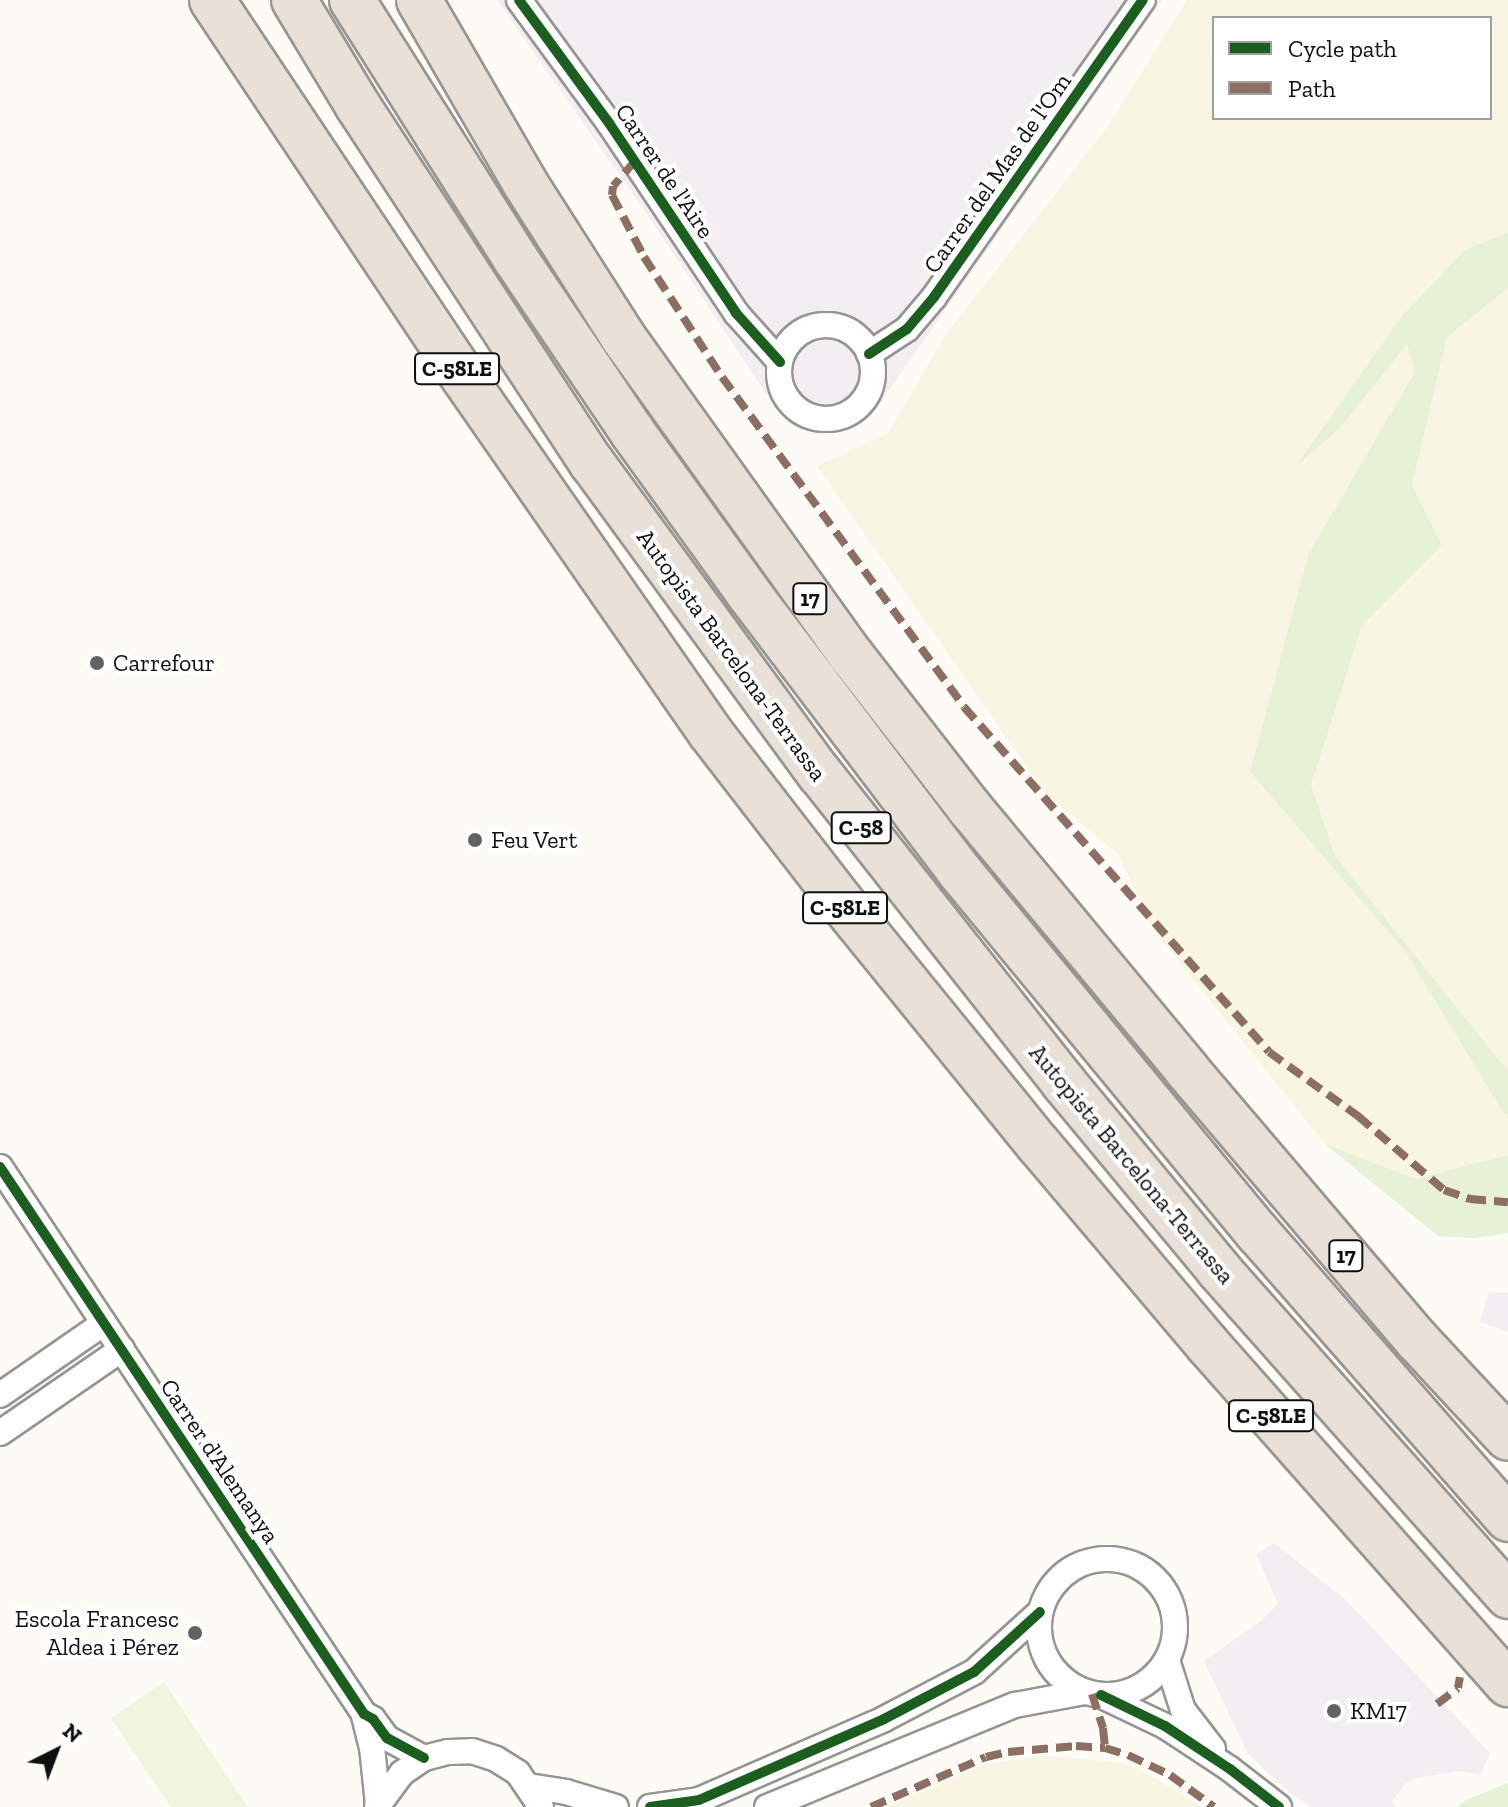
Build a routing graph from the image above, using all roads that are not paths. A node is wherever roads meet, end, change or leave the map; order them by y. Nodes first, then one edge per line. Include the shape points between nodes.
1 (212, 0) edge
2 (294, 0) edge
3 (352, 0) edge
4 (419, 0) edge
5 (428, 0) edge
6 (519, 0) edge
7 (1143, 0) edge
8 (474, 97) junction
9 (869, 354) junction
10 (780, 362) junction
11 (0, 1167) edge
12 (104, 1323) junction
13 (122, 1349) junction
14 (0, 1395) edge
15 (0, 1433) edge
16 (1508, 1438) edge
17 (1508, 1519) edge
18 (1508, 1596) edge
19 (1040, 1612) junction
20 (1167, 1660) junction
21 (1508, 1684) edge
22 (1093, 1694) junction
23 (364, 1714) junction
24 (424, 1758) junction
25 (1230, 1769) junction
26 (535, 1796) edge
27 (378, 1806) edge
28 (616, 1807) edge
29 (650, 1807) edge
30 (767, 1807) edge
31 (1279, 1807) edge

1 - 21 highway, C-58LE via 446,352 719,744 1039,1145
2 - 18 highway, Autopista Barcelona-Terrassa / C-58 via 382,145 592,463 820,774 1209,1258
3 - 17 highway, Autopista Barcelona-Terrassa / C-58 via 633,433 960,872 1258,1233
4 - 8 highway
5 - 8 highway
6 - 10 street, Carrer de l'Aire via 736,313
7 - 9 street, Carrer del Mas de l'Om via 934,297 907,329
8 - 16 highway, 17 via 623,337 851,655 1187,1070 1418,1341
9 - 10 street via 857,336 824,325 798,334
9 - 10 street via 873,373 865,399 834,419 810,416 791,403 780,382
11 - 12 street, Carrer d'Alemanya
12 - 13 street, Carrer d'Alemanya
12 - 14 street
13 - 15 street
13 - 23 street, Carrer d'Alemanya
19 - 20 street via 1054,1584 1073,1568 1097,1559 1135,1565 1156,1579 1170,1601 1175,1626
19 - 22 street via 1039,1634 1050,1665 1065,1682
19 - 29 street via 974,1672 884,1719 699,1800
20 - 22 street via 1154,1678 1134,1690
20 - 25 street via 1183,1710
22 - 25 street via 1165,1726
22 - 30 street via 1015,1705
23 - 24 street, Carrer d'Alemanya via 387,1738
23 - 27 street, Carrer d'Alemanya
24 - 26 street via 472,1751 496,1759
24 - 27 street via 402,1773
25 - 31 street
26 - 28 street via 566,1792

